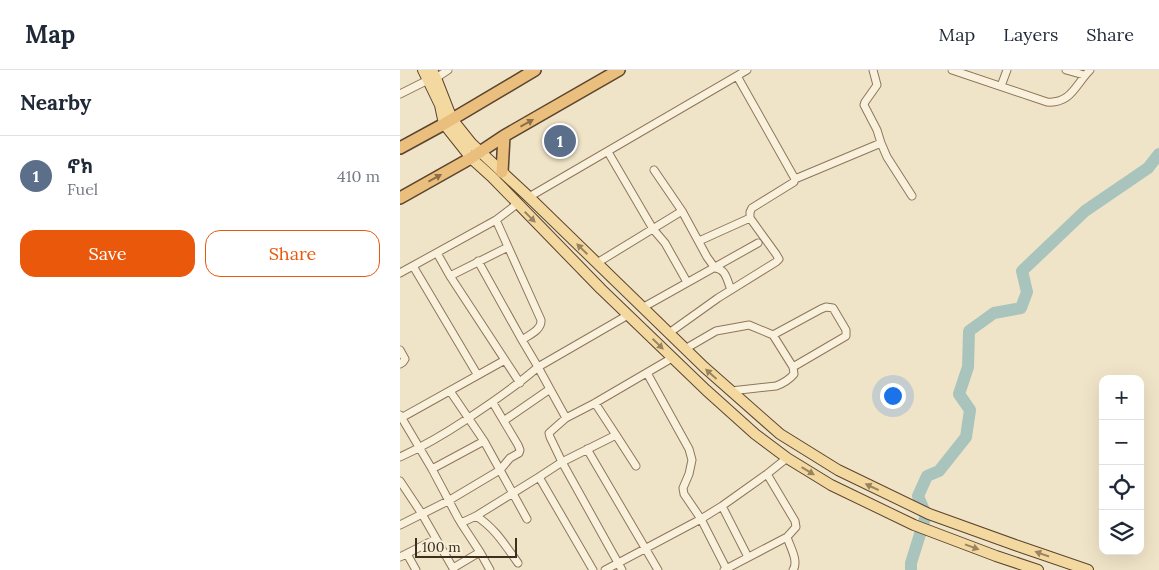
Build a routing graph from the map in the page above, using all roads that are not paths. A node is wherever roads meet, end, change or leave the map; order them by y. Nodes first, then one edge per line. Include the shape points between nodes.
1 (448, 70) edge
2 (535, 70) edge
3 (619, 70) edge
4 (747, 70) edge
5 (873, 70) edge
6 (952, 70) edge
7 (1007, 70) edge
8 (1069, 70) edge
9 (1087, 73) edge
10 (430, 74) edge
11 (737, 76) junction
12 (1002, 86) junction
13 (400, 94) edge
14 (448, 121) junction
15 (504, 136) junction
16 (881, 143) junction
17 (400, 148) edge
18 (608, 152) junction
19 (475, 155) junction
20 (654, 170) dead end
21 (502, 172) junction
22 (795, 179) junction
23 (912, 196) dead end
24 (529, 197) junction
25 (400, 198) edge
26 (517, 204) junction
27 (682, 211) junction
28 (750, 218) junction
29 (496, 220) junction
30 (653, 229) junction
31 (699, 242) junction
32 (758, 243) dead end
33 (508, 247) junction
34 (437, 253) junction
35 (478, 262) junction
36 (597, 263) junction
37 (412, 266) junction
38 (714, 268) junction
39 (400, 274) edge
40 (450, 276) junction
41 (686, 282) junction
42 (731, 290) junction
43 (642, 308) junction
44 (628, 315) junction
45 (652, 318) junction
46 (642, 328) junction
47 (669, 333) junction
48 (773, 335) junction
49 (522, 340) junction
50 (685, 349) junction
51 (400, 350) edge
52 (672, 358) junction
53 (505, 360) junction
54 (400, 364) edge
55 (538, 367) junction
56 (793, 367) junction
57 (647, 373) junction
58 (478, 374) junction
59 (520, 382) junction
60 (550, 389) junction
61 (450, 391) junction
62 (731, 392) junction
63 (493, 402) junction
64 (596, 403) junction
65 (401, 417) edge
66 (469, 418) junction
67 (566, 418) junction
68 (505, 420) junction
69 (616, 435) junction
70 (484, 441) junction
71 (419, 449) junction
72 (587, 449) junction
73 (400, 457) edge
74 (787, 458) junction
75 (562, 462) junction
76 (636, 466) dead end
77 (432, 469) junction
78 (500, 470) junction
79 (838, 470) junction
80 (767, 474) junction
81 (539, 478) junction
82 (400, 481) edge
83 (831, 485) junction
84 (514, 493) junction
85 (448, 501) junction
86 (722, 506) junction
87 (422, 514) junction
88 (476, 516) junction
89 (527, 519) dead end
90 (701, 519) junction
91 (461, 523) junction
92 (400, 525) edge
93 (787, 537) junction
94 (436, 538) junction
95 (646, 548) junction
96 (480, 552) junction
97 (407, 554) junction
98 (400, 557) edge
99 (748, 557) junction
100 (618, 562) junction
101 (518, 563) dead end
102 (454, 569) edge
103 (726, 569) edge
104 (416, 570) edge
105 (490, 570) edge
106 (593, 570) edge
107 (605, 570) edge
108 (622, 570) edge
109 (658, 570) edge
110 (793, 570) edge
111 (1038, 570) edge
112 (1088, 570) edge

1 - 10 street
2 - 14 highway
15 -> 3 highway
4 - 11 street
5 - 16 street via 877,85 864,105
6 - 12 street
7 - 12 street
8 - 9 street
9 - 12 street via 1067,98 1057,103
10 - 13 street
10 - 14 main road
11 - 18 street
11 - 22 street
14 - 17 highway
14 - 19 main road via 472,144
15 - 19 highway
15 - 21 highway
16 - 22 street
16 - 23 street
18 - 24 street
18 - 30 street
19 - 21 main road
25 -> 19 highway
19 - 26 main road
20 - 27 street
21 - 24 main road
22 - 28 street via 752,208
36 -> 24 main road
26 - 29 street
26 -> 44 main road
27 - 30 street
27 - 31 street
28 - 31 street
28 - 42 street via 778,256 778,261
29 - 33 street
29 - 34 street
30 - 36 street
30 - 41 street
31 - 38 street
32 - 38 street
33 - 35 street
33 - 49 street via 542,324
34 - 37 street
34 - 40 street
35 - 40 street
35 - 49 street
36 - 43 main road
37 - 39 street
37 - 58 street
38 - 41 street
38 - 42 street via 725,273
40 - 53 street
41 - 43 street
42 - 47 street
43 - 45 main road
44 - 46 main road
44 - 55 street
45 - 46 main road
45 - 47 main road
46 -> 52 main road
47 - 50 main road
48 - 50 street via 749,325 742,326 716,331
48 - 56 street
48 - 56 street via 821,309 833,308 846,330 846,336
49 - 55 street
62 -> 50 main road
51 - 54 street via 405,359
52 - 57 street
52 - 74 main road via 755,434
53 - 58 street
53 - 59 street
55 - 59 street
55 - 60 street
56 - 62 street via 794,374 783,384
57 - 64 street
57 - 90 street via 689,450 692,460 684,494
58 - 61 street
59 - 63 street
60 - 67 street
60 - 68 street
61 - 65 street
61 - 66 street
62 - 79 main road via 780,434
63 - 66 street
63 - 68 street
64 - 67 street
64 - 69 street
65 - 71 street
66 - 70 street
66 - 71 street
67 - 75 street via 549,433
68 - 78 street via 520,450
69 - 72 street
69 - 76 street
70 - 77 street
70 - 78 street
71 - 73 street
71 - 77 street
72 - 75 street
72 - 95 street
74 - 80 street
74 -> 83 main road
75 - 81 street
75 - 100 street
77 - 85 street
78 - 84 street
78 - 85 street
79 - 83 main road
112 -> 79 main road via 929,514
80 - 86 street
80 - 93 street via 796,524
81 - 84 street
81 - 106 street
82 - 87 street
83 -> 111 main road via 914,525
84 - 88 street
84 - 89 street
85 - 87 street
85 - 91 street
86 - 90 street
86 - 99 street
87 - 92 street
87 - 94 street
88 - 91 street
88 - 101 street via 491,527
90 - 95 street
90 - 103 street
91 - 96 street
93 - 99 street
93 - 110 street via 795,560
94 - 97 street
94 - 102 street
95 - 100 street
95 - 109 street
96 - 102 street
96 - 105 street
97 - 98 street
97 - 104 street
99 - 103 street
100 - 107 street
100 - 108 street

